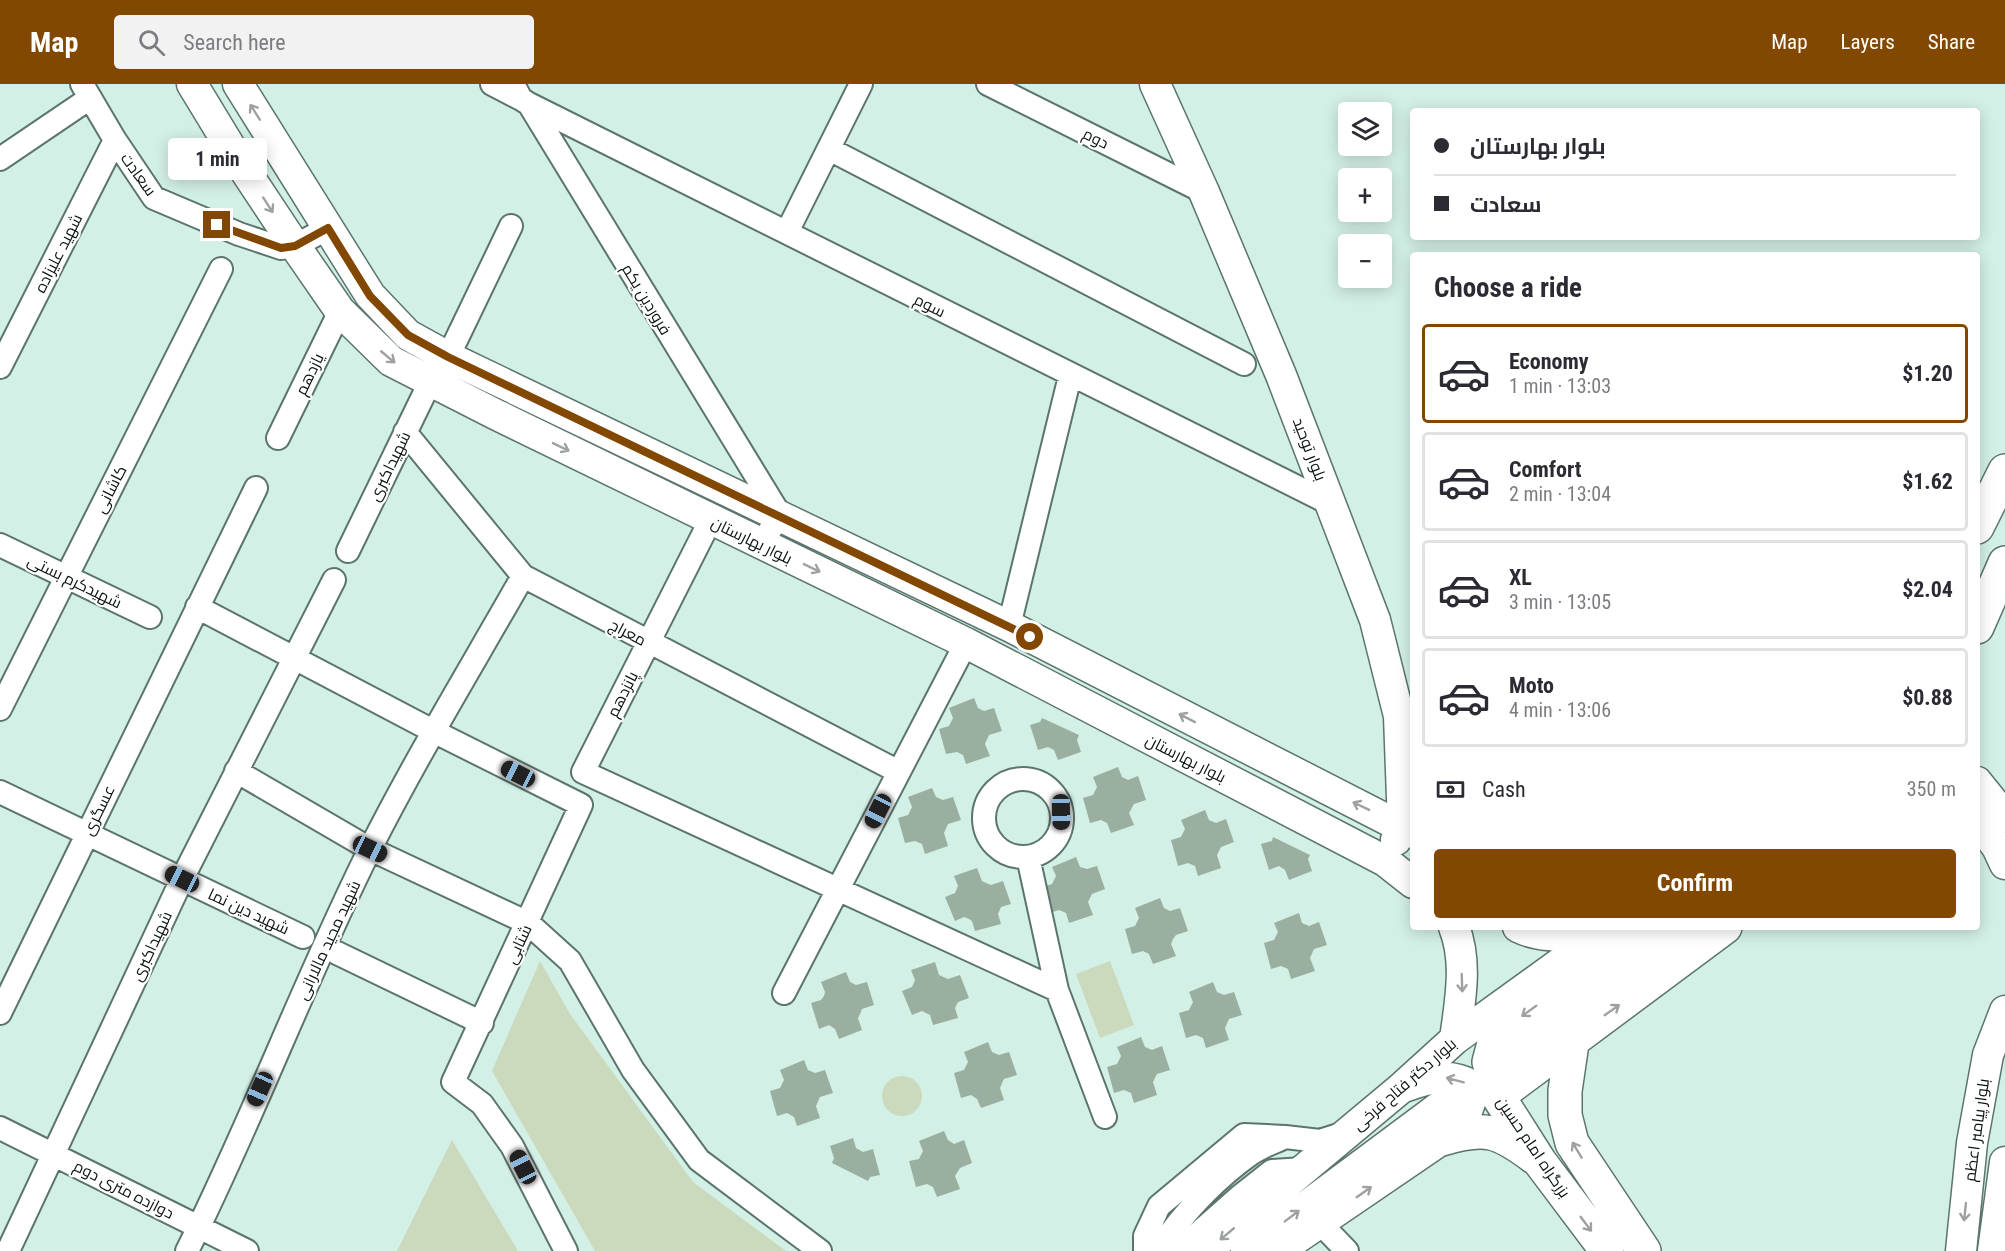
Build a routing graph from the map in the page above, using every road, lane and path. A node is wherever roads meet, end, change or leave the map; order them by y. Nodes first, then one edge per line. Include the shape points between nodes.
1 (192, 84) edge
2 (238, 84) edge
3 (492, 84) edge
4 (861, 84) edge
5 (988, 84) edge
6 (1155, 85) edge
7 (86, 91) edge
8 (521, 95) edge
9 (115, 140) junction
10 (829, 149) junction
11 (0, 159) edge
12 (1204, 192) junction
13 (511, 226) dead end
14 (328, 228) junction
15 (787, 232) junction
16 (295, 246) junction
17 (221, 269) dead end
18 (340, 311) junction
19 (448, 357) junction
20 (1244, 364) dead end
21 (0, 367) edge
22 (1070, 376) junction
23 (430, 382) junction
24 (405, 432) junction
25 (278, 438) dead end
26 (2005, 471) edge
27 (256, 488) dead end
28 (1331, 504) junction
29 (780, 515) junction
30 (711, 519) junction
31 (1980, 521) edge
32 (2005, 537) edge
33 (761, 544) junction
34 (0, 545) edge
35 (348, 551) dead end
36 (2005, 563) edge
37 (523, 576) junction
38 (1980, 577) edge
39 (66, 578) junction
40 (334, 580) dead end
41 (197, 607) junction
42 (150, 617) dead end
43 (1980, 620) edge
44 (1009, 626) junction
45 (649, 642) junction
46 (966, 643) junction
47 (296, 659) junction
48 (0, 709) edge
49 (435, 732) junction
50 (236, 771) junction
51 (899, 772) junction
52 (1980, 786) edge
53 (0, 792) edge
54 (2005, 817) edge
55 (1980, 824) edge
56 (1408, 830) edge
57 (87, 834) junction
58 (370, 849) junction
59 (1028, 857) dead end
60 (1385, 861) junction
61 (2005, 864) edge
62 (182, 879) junction
63 (1410, 881) edge
64 (838, 890) junction
65 (528, 923) junction
66 (1455, 930) edge
67 (1527, 930) edge
68 (1601, 930) edge
69 (1605, 930) edge
70 (1640, 930) edge
71 (1673, 930) edge
72 (1721, 930) edge
73 (303, 937) dead end
74 (337, 953) dead end
75 (1057, 990) junction
76 (784, 993) dead end
77 (2005, 1011) edge
78 (0, 1012) edge
79 (482, 1023) junction
80 (1455, 1039) junction
81 (1572, 1042) junction
82 (1512, 1053) dead end
83 (1400, 1089) junction
84 (1498, 1096) junction
85 (1450, 1099) dead end
86 (1106, 1118) dead end
87 (0, 1128) edge
88 (1349, 1132) junction
89 (1285, 1137) junction
90 (1442, 1139) junction
91 (55, 1155) junction
92 (1539, 1162) junction
93 (2005, 1162) edge
94 (1304, 1169) junction
95 (1320, 1222) junction
96 (199, 1227) junction
97 (8, 1251) edge
98 (187, 1251) edge
99 (248, 1251) edge
100 (566, 1251) edge
101 (820, 1251) edge
102 (1145, 1251) edge
103 (1157, 1251) edge
104 (1178, 1251) edge
105 (1206, 1251) edge
106 (1246, 1251) edge
107 (1283, 1251) edge
108 (1347, 1251) edge
109 (1606, 1251) edge
110 (1644, 1251) edge
111 (1961, 1251) edge
112 (1993, 1251) edge

1 -> 16 main road, بلوار بهارستان
14 -> 2 main road, بلوار بهارستان
3 - 8 street
4 - 10 street
5 - 12 street, دوم
6 - 12 main road, بلوار توحید
7 - 9 street, سعادت
7 - 11 street
8 - 15 street, سوم
8 - 29 street, فروردین یکم
9 - 16 street, سعادت via 154,198 267,244
9 - 21 street, شهید علیزاده
10 - 15 street
10 - 20 street
12 - 28 main road, بلوار توحید
13 - 19 street
14 - 16 street
14 - 19 main road, بلوار بهارستان via 370,296 408,335
15 - 22 street, سوم
16 - 18 main road, بلوار بهارستان
17 - 39 street, کاشانی
18 -> 23 main road, بلوار بهارستان via 391,361
18 - 25 street, یازدهم
19 - 29 main road, بلوار بهارستان
22 - 28 street, سوم
22 - 44 street
23 - 24 street, شهیداکبری
23 -> 30 main road, بلوار بهارستان
24 - 35 street, شهیداکبری
24 - 37 street, معراج
26 - 31 highway
27 - 41 street
28 - 56 main road, بلوار توحید via 1375,620 1399,716
29 - 33 street
29 - 44 main road, بلوار بهارستان
30 - 33 main road, بلوار بهارستان
30 - 45 street, پانزدهم
32 - 38 highway
33 -> 46 main road, بلوار بهارستان
34 - 39 street, شهیدکرم بستی
36 - 43 highway
37 - 45 street, معراج
37 - 49 street, شهید مجید مالارانی
39 - 42 street, شهیدکرم بستی
39 - 48 street, کاشانی
40 - 47 street, شهیداکبری
41 - 47 street
41 - 57 street, عسگری
56 -> 44 main road, بلوار بهارستان
45 - 51 street, معراج
45 - 64 street, پانزدهم via 583,772
46 - 51 street
46 - 60 main road, بلوار بهارستان
47 - 49 street
47 - 50 street, شهیداکبری
49 - 58 street, شهید مجید مالارانی
49 - 65 street, شتابی via 581,805
50 - 58 street
50 - 62 street, شهیداکبری
51 - 64 street
52 - 54 main road
53 - 57 street, شهید دین نما
55 - 61 main road
56 - 60 main road
57 - 62 street, شهید دین نما
57 - 78 street, عسگری
58 - 65 street
58 - 96 street, شهید مجید مالارانی
59 - 75 street
60 - 63 main road, بلوار بهارستان
62 - 73 street, شهید دین نما
62 - 91 street, شهیداکبری
64 - 75 street
64 - 76 street
65 - 79 street, شتابی
65 - 101 street via 570,961 633,1070 699,1160
66 -> 80 main road via 1460,946 1462,993
67 - 68 main road via 1574,936
69 - 80 main road, بلوار دکتر فتاح فرخی
70 -> 84 highway, بزرگراه امام حسین via 1500,1034 1489,1062
71 - 82 highway
81 -> 72 highway
74 - 79 street
75 - 86 street
77 -> 111 main road, بلوار پیامبر اعظم via 1988,1055 1972,1143
79 - 100 street, شتابی via 453,1082 482,1104 512,1146
80 - 83 main road, بلوار دکتر فتاح فرخی
81 - 84 highway
110 -> 81 highway, بزرگراه امام حسین via 1572,1143 1565,1115
83 - 88 main road, بلوار دکتر فتاح فرخی
90 -> 83 main road via 1466,1114 1472,1097 1465,1082 1433,1077
84 - 92 highway, بزرگراه امام حسین
106 -> 85 main road
87 - 91 street, دوازده متری دوم
88 - 89 street via 1320,1141
88 - 94 main road, بلوار دکتر فتاح فرخی
89 - 102 street via 1244,1135 1159,1206 1145,1236
89 - 103 street via 1252,1153 1222,1179 1178,1222
90 - 92 highway via 1464,1132 1488,1131 1509,1139
95 -> 90 main road
91 - 96 street, دوازده متری دوم
91 - 97 street, شهیداکبری
92 -> 109 highway, بزرگراه امام حسین
93 - 112 main road, بلوار پیامبر اعظم
94 - 104 street via 1272,1171
94 -> 105 main road, بلوار دکتر فتاح فرخی
95 - 107 main road
95 - 108 street
96 - 98 street, شهید مجید مالارانی
96 - 99 street, دوازده متری دوم

